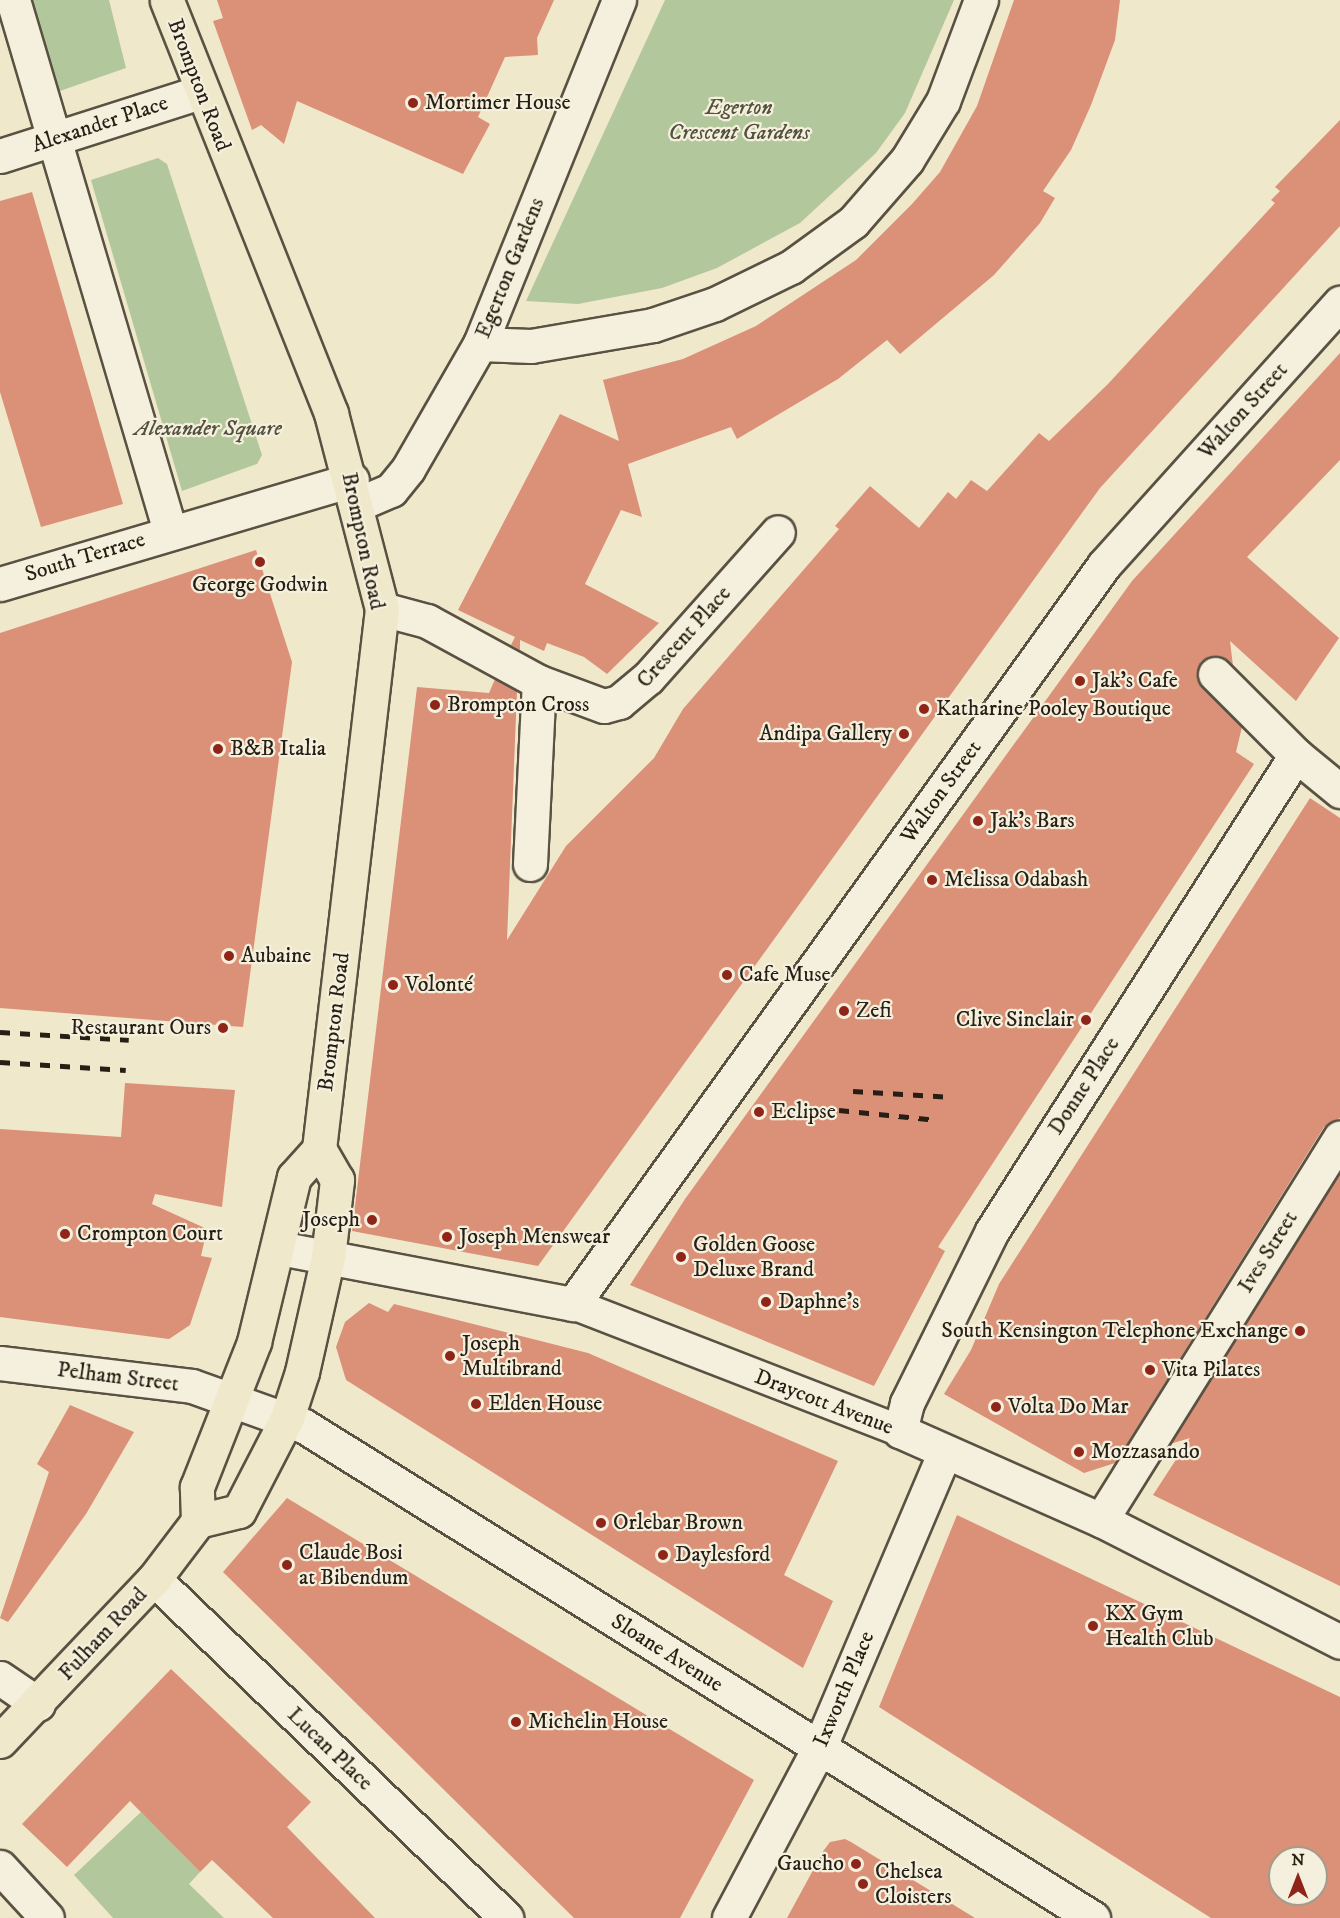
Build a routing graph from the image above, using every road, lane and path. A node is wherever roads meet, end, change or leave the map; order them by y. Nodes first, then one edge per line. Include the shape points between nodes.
1 (13, 0) edge
2 (167, 0) edge
3 (619, 0) edge
4 (981, 0) edge
5 (200, 92) junction
6 (54, 138) junction
7 (0, 156) edge
8 (1340, 303) edge
9 (480, 344) junction
10 (355, 492) junction
11 (170, 531) junction
12 (778, 532) dead end
13 (0, 584) edge
14 (382, 609) junction
15 (1215, 674) dead end
16 (539, 682) junction
17 (1296, 755) junction
18 (1340, 790) edge
19 (530, 864) dead end
20 (1340, 1137) edge
21 (319, 1149) junction
22 (279, 1248) junction
23 (328, 1257) junction
24 (573, 1304) junction
25 (0, 1363) edge
26 (235, 1398) junction
27 (286, 1418) junction
28 (900, 1431) junction
29 (944, 1454) junction
30 (1101, 1520) junction
31 (198, 1521) junction
32 (154, 1579) junction
33 (1340, 1642) edge
34 (0, 1678) edge
35 (38, 1704) junction
36 (0, 1741) edge
37 (820, 1746) junction
38 (0, 1867) edge
39 (47, 1918) edge
40 (506, 1918) edge
41 (729, 1918) edge
42 (1093, 1918) edge

1 - 6 street
2 - 5 main road, Brompton Road
3 - 9 street, Egerton Gardens
4 - 9 street via 943,100 907,160 853,222 792,267 715,304 653,325 531,346
5 - 6 street, Alexander Place
5 - 10 main road, Brompton Road via 331,413
6 - 7 street, Alexander Place
6 - 11 street
8 - 24 street, Walton Street via 1104,565
9 - 10 street, Egerton Gardens via 408,469 391,490
10 - 11 street
10 - 14 main road, Brompton Road
11 - 13 street, South Terrace
12 - 16 street, Crescent Place via 648,678 619,702 588,703
14 - 16 street, Crescent Place via 427,621
14 - 21 main road, Brompton Road
15 - 17 street
16 - 19 street
17 - 18 street
17 - 28 street, Donne Place via 992,1232 907,1403
20 - 30 street, Ives Street
21 - 22 main road via 294,1177
21 - 23 main road via 337,1180
22 - 23 street, Draycott Avenue
22 - 26 main road
23 - 24 street, Draycott Avenue
23 - 27 main road via 302,1371
24 - 28 street, Draycott Avenue
25 - 26 street, Pelham Street via 182,1385
26 - 27 street, Sloane Avenue
26 - 31 main road via 197,1487
27 - 31 main road via 239,1511
27 - 37 street, Sloane Avenue
28 - 29 street, Draycott Avenue
29 - 30 street, Draycott Avenue
29 - 37 street, Ixworth Place
30 - 33 street, Draycott Avenue
31 - 32 main road, Fulham Road
32 - 35 main road, Fulham Road
32 - 40 street, Lucan Place
34 - 35 street
35 - 36 main road, Fulham Road
37 - 41 street, Ixworth Place
37 - 42 street, Sloane Avenue
38 - 39 street

